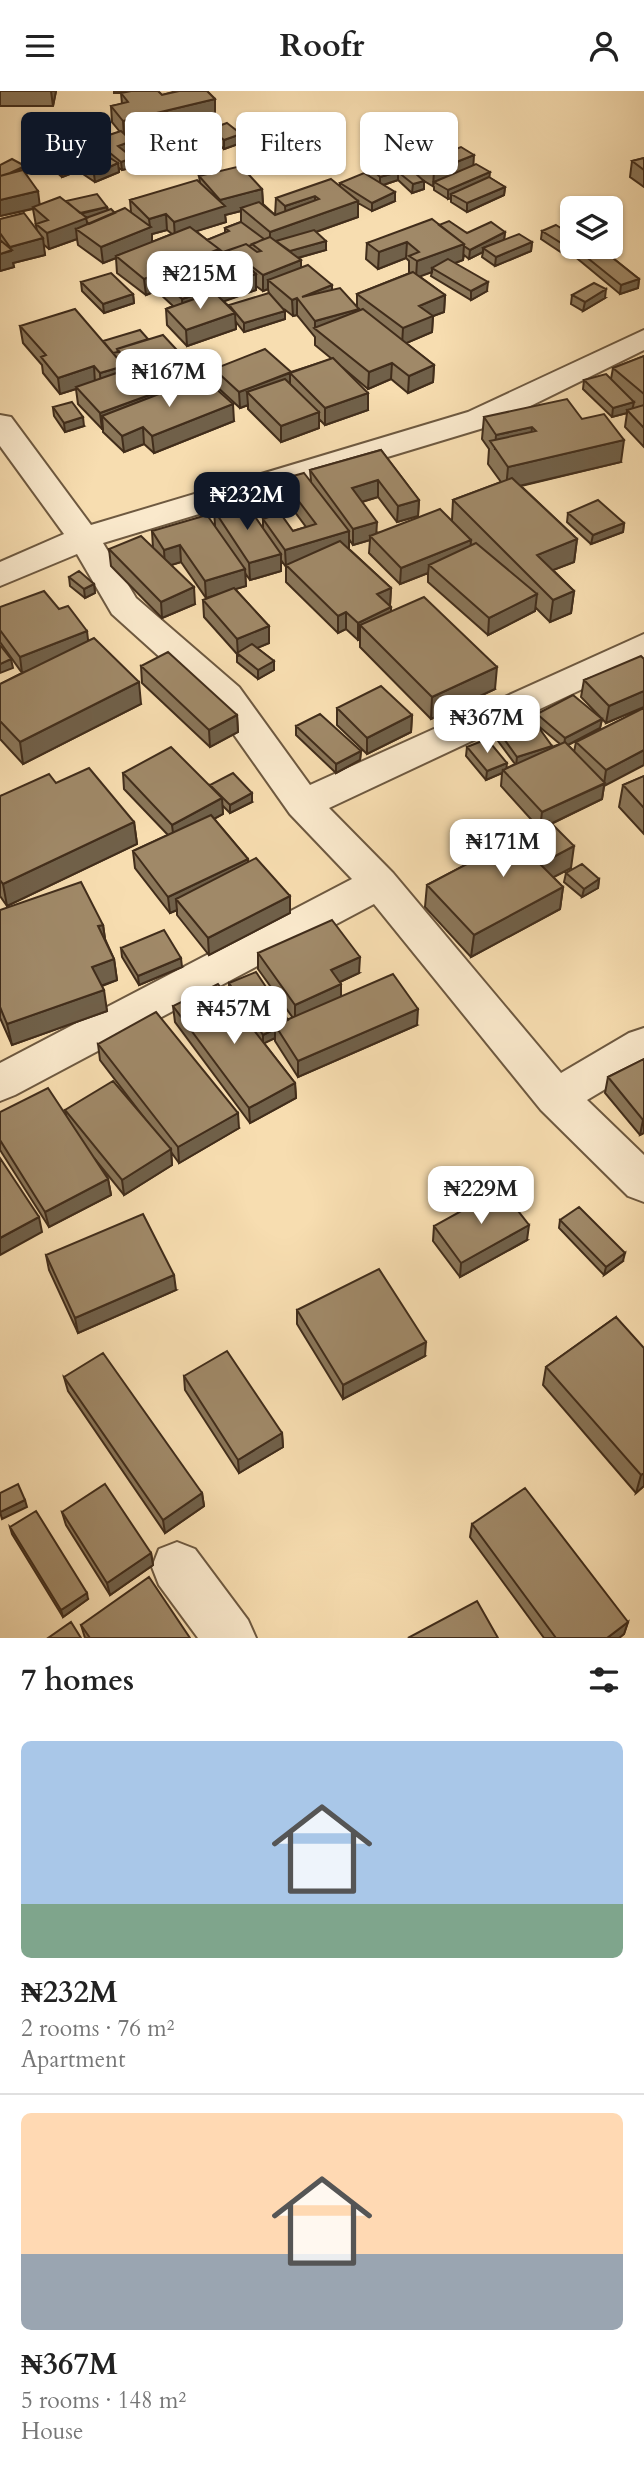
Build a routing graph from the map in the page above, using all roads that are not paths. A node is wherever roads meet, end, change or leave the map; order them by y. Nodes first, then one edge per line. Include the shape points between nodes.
1 (644, 339) edge
2 (0, 424) edge
3 (83, 538) junction
4 (0, 575) edge
5 (644, 646) edge
6 (303, 804) junction
7 (379, 883) junction
8 (644, 1045) edge
9 (0, 1083) edge
10 (556, 1097) junction
11 (644, 1183) edge
12 (177, 1567) dead end
13 (230, 1638) edge

1 - 3 street via 479,419
2 - 3 street
3 - 4 street
3 - 6 street via 124,606 226,696
5 - 6 street
6 - 7 street
7 - 9 street
7 - 10 street
8 - 10 street
10 - 11 street
12 - 13 street

